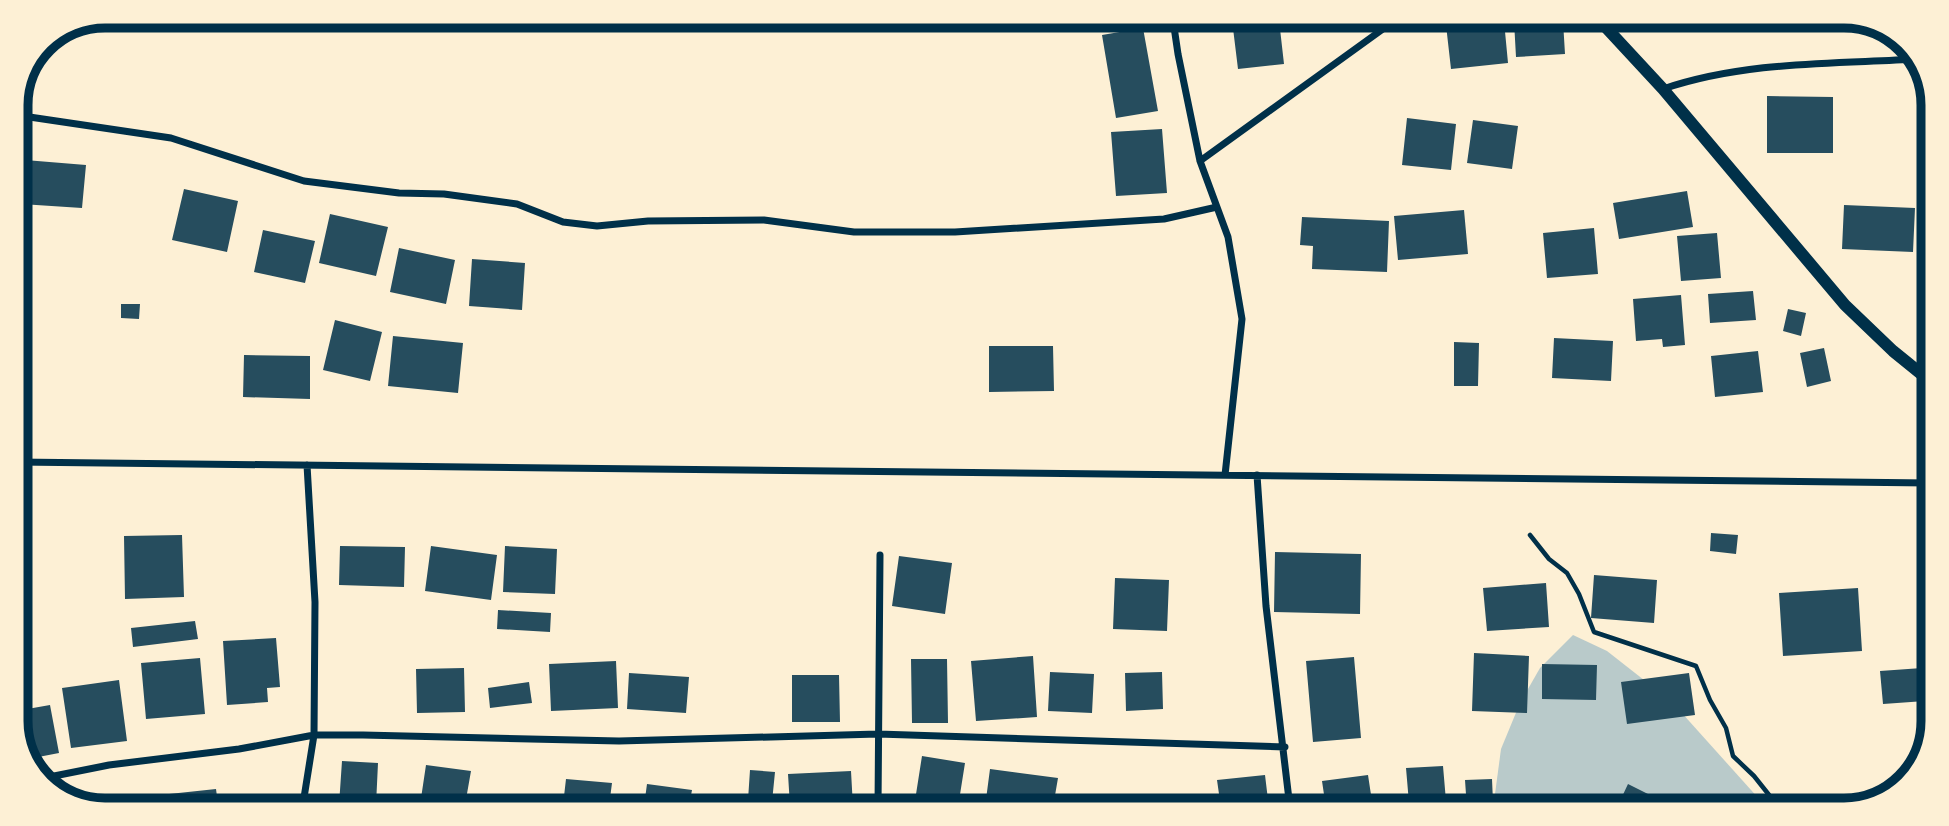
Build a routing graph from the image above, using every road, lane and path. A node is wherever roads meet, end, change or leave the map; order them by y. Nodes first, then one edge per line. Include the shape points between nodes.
1 (1174, 28) edge
2 (1384, 28) edge
3 (1606, 28) edge
4 (1906, 59) edge
5 (1663, 89) junction
6 (28, 117) edge
7 (1200, 161) junction
8 (1217, 207) junction
9 (1921, 374) edge
10 (28, 462) edge
11 (307, 465) junction
12 (1225, 475) junction
13 (1257, 475) junction
14 (1921, 483) edge
15 (1530, 535) dead end
16 (880, 555) dead end
17 (878, 734) junction
18 (314, 736) junction
19 (1285, 747) junction
20 (51, 776) edge
21 (304, 798) edge
22 (878, 798) edge
23 (1289, 798) edge
24 (1771, 798) edge

1 - 7 street
2 - 7 street
3 - 5 street
4 - 5 street via 1718,73
5 - 9 street via 1845,305
6 - 8 street via 171,138 304,181 517,204 563,222 597,226 764,220 854,232 956,232 1164,219
7 - 8 street
8 - 12 street via 1228,237 1242,319
10 - 11 street
11 - 12 street
11 - 18 street via 315,602
12 - 13 street
13 - 14 street
13 - 19 street via 1266,606
15 - 24 path via 1567,573 1594,632 1696,666 1726,728 1733,755
16 - 17 street
17 - 18 street via 619,741
17 - 19 street
17 - 22 street
18 - 20 street
18 - 21 street
19 - 23 street

